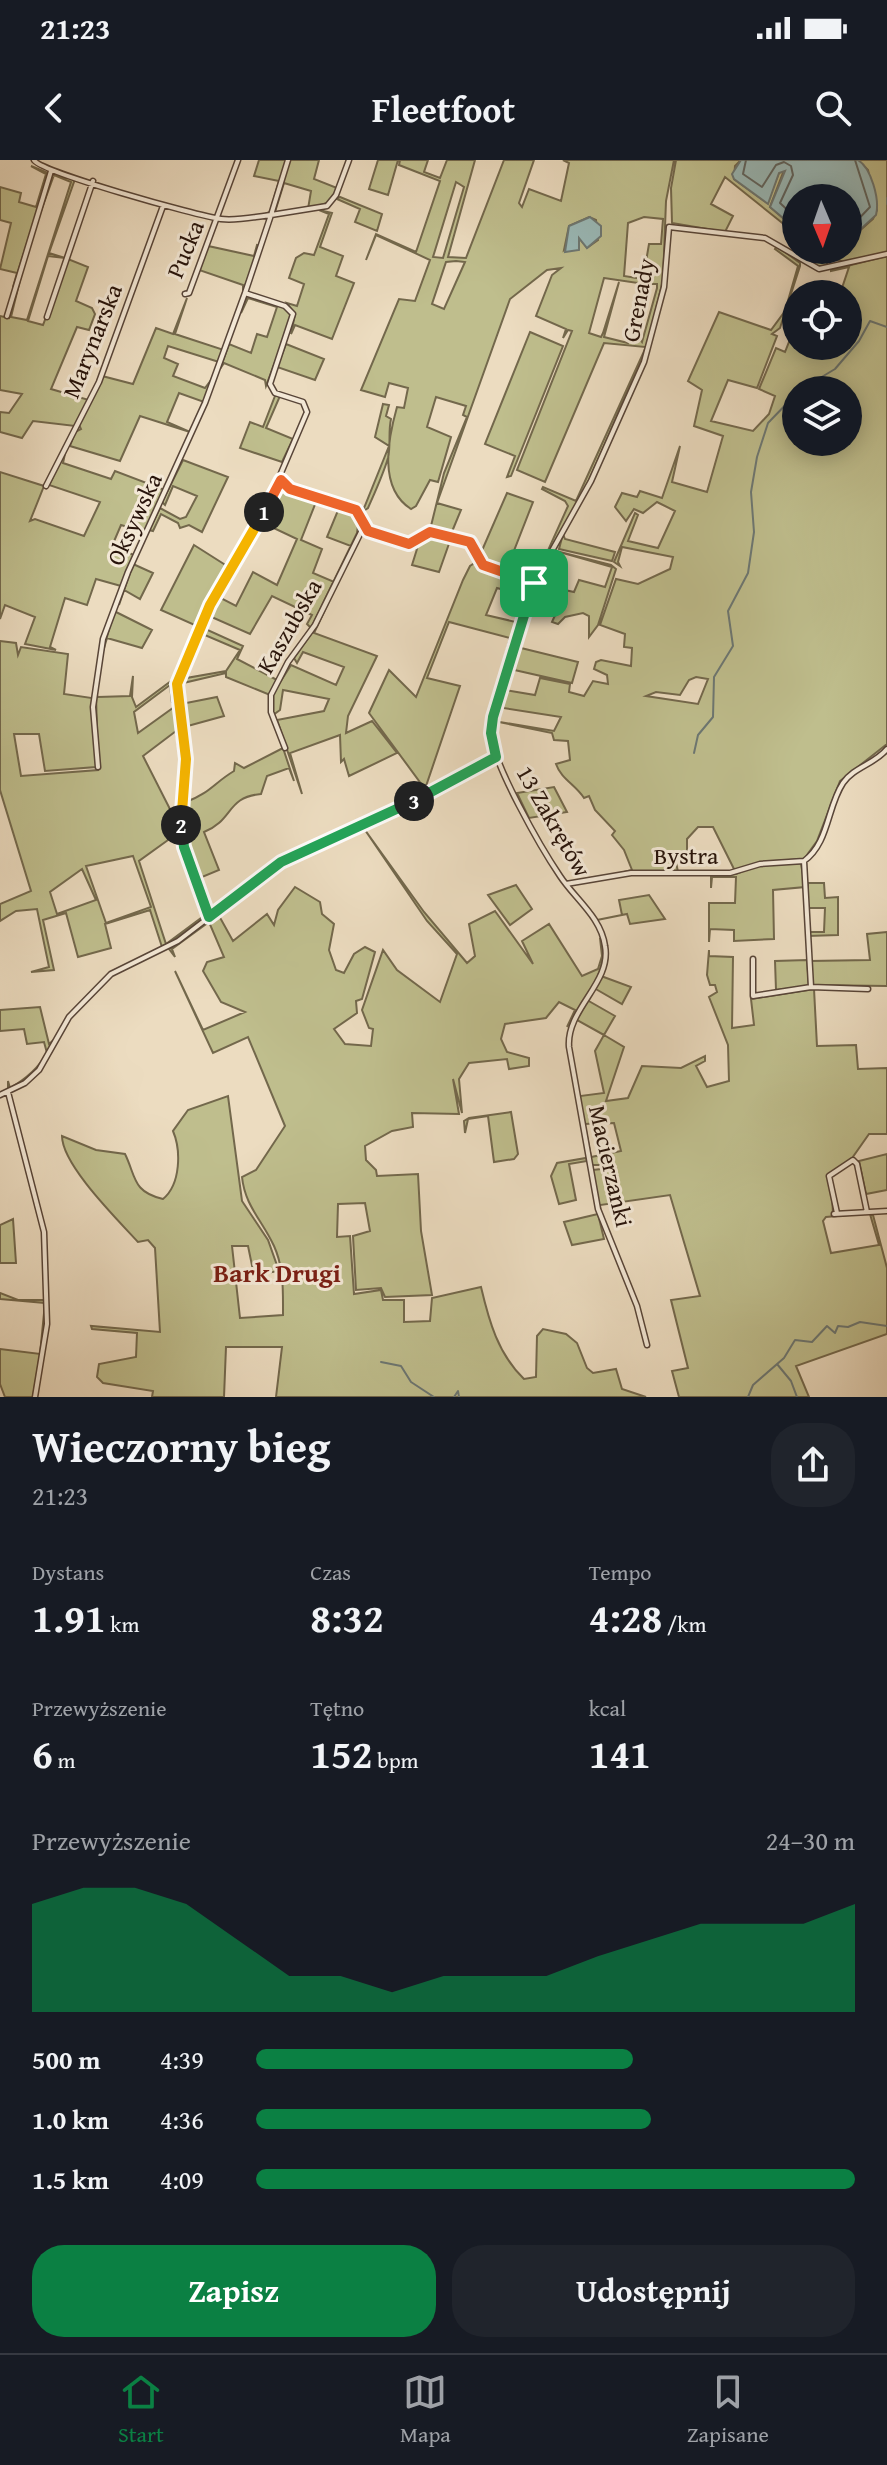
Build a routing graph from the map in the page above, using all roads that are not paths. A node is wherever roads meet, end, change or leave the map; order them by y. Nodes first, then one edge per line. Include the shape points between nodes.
1 (34, 160) edge
2 (238, 160) edge
3 (288, 160) edge
4 (349, 160) edge
5 (51, 171) junction
6 (93, 181) junction
7 (163, 206) junction
8 (271, 215) junction
9 (217, 218) junction
10 (887, 254) edge
11 (245, 293) junction
12 (185, 294) dead end
13 (7, 316) dead end
14 (47, 317) dead end
15 (281, 480) junction
16 (46, 486) dead end
17 (365, 526) junction
18 (534, 583) junction
19 (285, 748) dead end
20 (887, 749) edge
21 (496, 757) junction
22 (98, 767) dead end
23 (804, 861) junction
24 (566, 884) junction
25 (209, 917) junction
26 (753, 959) dead end
27 (811, 987) junction
28 (868, 989) dead end
29 (568, 1037) joint
30 (8, 1092) junction
31 (0, 1095) edge
32 (887, 1211) edge
33 (867, 1212) junction
34 (647, 1345) dead end
35 (35, 1397) edge

1 - 5 street
2 - 9 street, Pucka
3 - 8 street
4 - 8 street via 327,206
5 - 6 street
5 - 13 street
6 - 7 street
6 - 14 street
7 - 9 street
7 - 16 street, Marynarska via 99,382
8 - 9 street
8 - 11 street
9 - 12 street, Pucka
10 - 18 street, Grenady via 819,269 765,238 669,227 664,287 648,350 591,481
11 - 15 street via 285,306 293,314 270,384 275,393 305,403 307,412
11 - 22 street, Oksywska via 205,403 103,639 93,707
15 - 17 street via 290,489 356,510
15 - 25 street via 210,605 177,686 186,759 181,836
17 - 18 street via 405,543 433,532 463,539 474,546 483,565
17 - 19 street, Kaszubska via 315,625 271,695 271,712
18 - 21 street, 13 Zakrętów via 493,717
20 - 23 street via 846,779 820,842
21 - 24 street, 13 Zakrętów
21 - 25 street via 364,827 281,862
23 - 24 street, Bystra via 760,864 726,874 631,873
23 - 27 street
24 - 29 street, 13 Zakrętów via 595,922 606,952
25 - 30 street via 166,948 105,979 69,1017 39,1070
26 - 27 street via 753,996
27 - 28 street
29 - 34 street, Macierzanki via 598,1209
30 - 31 street
30 - 35 street via 44,1232 47,1319
32 - 33 street
33 - 33 street via 857,1164 853,1160 829,1176 835,1214

